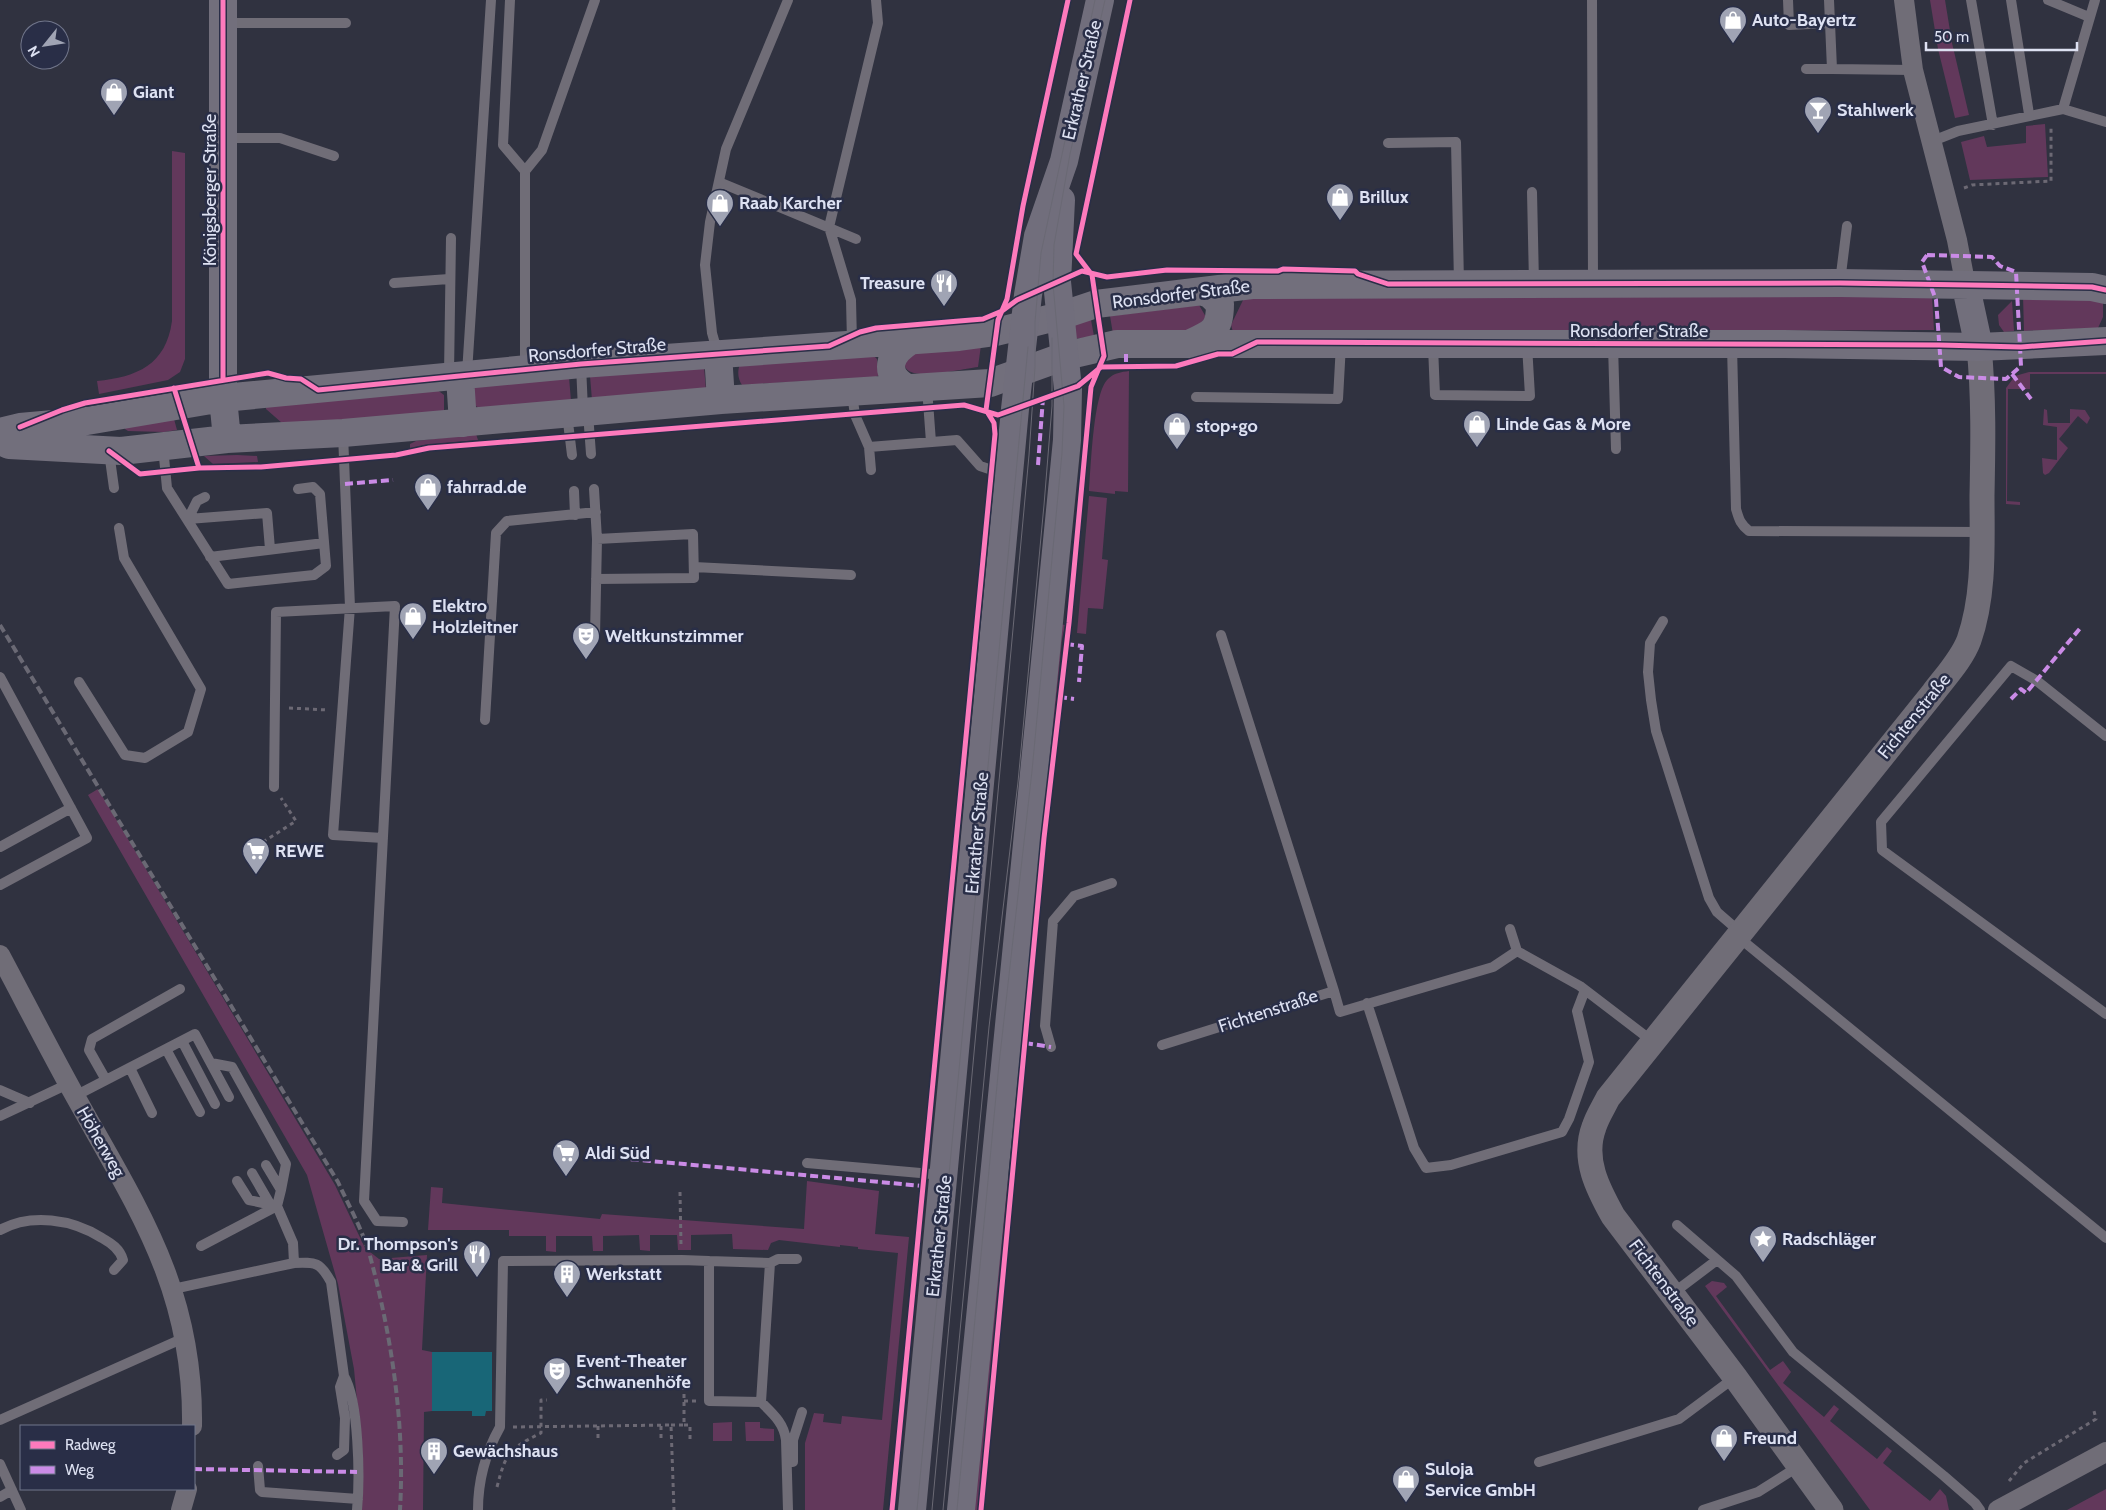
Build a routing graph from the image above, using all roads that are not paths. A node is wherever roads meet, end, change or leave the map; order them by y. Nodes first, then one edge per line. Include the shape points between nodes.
1 (491, 0) edge
2 (510, 0) edge
3 (595, 0) edge
4 (788, 0) edge
5 (876, 0) edge
6 (1100, 0) edge
7 (1592, 0) edge
8 (1788, 0) edge
9 (1829, 0) edge
10 (1904, 0) edge
11 (1971, 0) edge
12 (2011, 0) edge
13 (2048, 0) edge
14 (2095, 0) edge
15 (223, 11) edge
16 (2089, 17) junction
17 (346, 22) dead end
18 (1830, 23) junction
19 (1832, 68) junction
20 (1806, 69) dead end
21 (1913, 70) junction
22 (2063, 109) junction
23 (2029, 114) junction
24 (2106, 122) edge
25 (1993, 125) junction
26 (223, 138) junction
27 (1930, 142) junction
28 (1388, 143) dead end
29 (334, 156) dead end
30 (1064, 161) junction
31 (525, 171) junction
32 (719, 182) junction
33 (1532, 192) dead end
34 (1847, 226) dead end
35 (829, 227) junction
36 (451, 238) dead end
37 (856, 239) dead end
38 (450, 279) junction
39 (1057, 282) junction
40 (394, 283) dead end
41 (1534, 283) junction
42 (1840, 283) junction
43 (1459, 284) junction
44 (1592, 285) junction
45 (1966, 287) junction
46 (2106, 290) edge
47 (1202, 291) junction
48 (1096, 304) junction
49 (1060, 316) junction
50 (1025, 324) junction
51 (910, 341) junction
52 (2106, 341) edge
53 (1191, 342) junction
54 (1341, 343) junction
55 (852, 344) junction
56 (1433, 344) junction
57 (1527, 344) junction
58 (1613, 344) junction
59 (1732, 345) junction
60 (1979, 347) junction
61 (718, 354) junction
62 (1065, 356) junction
63 (581, 364) junction
64 (525, 370) junction
65 (1020, 372) junction
66 (458, 377) junction
67 (990, 383) junction
68 (917, 387) junction
69 (852, 391) junction
70 (1196, 396) dead end
71 (223, 398) junction
72 (721, 400) junction
73 (1014, 409) junction
74 (579, 412) junction
75 (463, 423) junction
76 (0, 432) edge
77 (343, 433) junction
78 (227, 438) junction
79 (0, 441) edge
80 (931, 442) junction
81 (163, 446) junction
82 (869, 447) junction
83 (1616, 449) dead end
84 (109, 451) junction
85 (591, 454) dead end
86 (572, 455) dead end
87 (870, 470) dead end
88 (1010, 476) junction
89 (114, 488) dead end
90 (298, 488) dead end
91 (594, 489) dead end
92 (574, 491) dead end
93 (205, 497) dead end
94 (596, 512) junction
95 (575, 515) junction
96 (188, 520) junction
97 (119, 528) dead end
98 (1982, 532) junction
99 (597, 539) junction
100 (324, 544) junction
101 (270, 550) junction
102 (210, 557) junction
103 (694, 567) junction
104 (851, 575) dead end
105 (596, 579) junction
106 (350, 607) junction
107 (1663, 621) dead end
108 (1221, 635) dead end
109 (595, 636) dead end
110 (0, 677) edge
111 (79, 682) dead end
112 (485, 720) dead end
113 (2106, 736) edge
114 (274, 788) road end
115 (71, 808) junction
116 (383, 838) junction
117 (0, 846) edge
118 (2, 880) edge
119 (1112, 884) dead end
120 (1510, 929) dead end
121 (1739, 934) junction
122 (1517, 951) junction
123 (0, 955) edge
124 (180, 989) dead end
125 (1334, 990) junction
126 (1585, 990) junction
127 (1367, 1003) junction
128 (2106, 1014) edge
129 (182, 1041) junction
130 (1652, 1041) junction
131 (1162, 1045) dead end
132 (1051, 1047) dead end
133 (166, 1049) junction
134 (211, 1063) junction
135 (130, 1068) junction
136 (106, 1080) junction
137 (0, 1090) edge
138 (72, 1090) junction
139 (229, 1096) dead end
140 (30, 1103) junction
141 (215, 1104) dead end
142 (200, 1112) dead end
143 (152, 1113) dead end
144 (0, 1116) edge
145 (807, 1163) dead end
146 (266, 1165) dead end
147 (252, 1173) dead end
148 (945, 1175) junction
149 (237, 1181) dead end
150 (281, 1190) junction
151 (273, 1205) junction
152 (403, 1222) dead end
153 (1677, 1225) dead end
154 (0, 1230) edge
155 (2106, 1238) edge
156 (202, 1246) dead end
157 (797, 1259) dead end
158 (1717, 1260) junction
159 (709, 1261) junction
160 (294, 1263) junction
161 (770, 1263) junction
162 (114, 1270) dead end
163 (173, 1289) junction
164 (1672, 1294) junction
165 (186, 1337) junction
166 (344, 1376) junction
167 (1735, 1377) junction
168 (762, 1402) junction
169 (802, 1412) dead end
170 (0, 1420) edge
171 (192, 1425) edge
172 (789, 1440) junction
173 (2106, 1452) edge
174 (337, 1455) dead end
175 (1539, 1462) dead end
176 (0, 1464) edge
177 (258, 1466) dead end
178 (1799, 1466) junction
179 (12, 1490) junction
180 (187, 1490) edge
181 (0, 1497) edge
182 (358, 1499) junction
183 (21, 1510) edge
184 (181, 1510) edge
185 (357, 1510) edge
186 (478, 1510) edge
187 (788, 1510) edge
188 (794, 1510) edge
189 (912, 1510) edge
190 (961, 1510) edge
191 (1703, 1510) edge
192 (1831, 1510) edge
193 (1980, 1510) edge
194 (1998, 1510) edge

1 - 66 lane
2 - 31 lane via 503,145
3 - 31 lane via 542,150
4 - 32 lane via 726,149
5 - 35 lane via 878,23
6 - 30 main road, Erkrather Straße
7 - 44 lane
8 - 18 lane via 1789,25
9 - 18 lane
10 - 21 street
11 - 25 lane
12 - 23 lane
13 - 16 lane
14 - 16 lane
15 - 17 lane
15 - 26 main road, Königsberger Straße
16 - 22 lane
18 - 19 lane
19 - 20 lane
19 - 21 lane
21 - 27 street
22 - 23 lane
22 - 24 lane
23 - 25 lane
25 - 27 lane
26 - 29 lane via 280,138
26 - 71 main road, Königsberger Straße
27 - 45 street
28 - 43 lane via 1456,142
30 - 39 main road, Erkrather Straße
30 - 50 main road, Erkrather Straße via 1038,236
31 - 64 lane
32 - 35 lane
32 - 61 lane via 705,265 712,333
33 - 41 lane
34 - 42 lane
35 - 37 lane
35 - 55 lane via 851,300
36 - 38 lane
38 - 40 lane
38 - 66 lane
39 - 48 main road
39 - 49 main road, Erkrather Straße
41 - 43 main road, Ronsdorfer Straße
41 - 44 main road, Ronsdorfer Straße
42 - 44 main road, Ronsdorfer Straße
42 - 45 main road, Ronsdorfer Straße
43 - 47 main road, Ronsdorfer Straße via 1292,284
45 - 46 main road, Ronsdorfer Straße via 2092,287
45 - 60 main road, Fichtenstraße
47 - 48 main road, Ronsdorfer Straße
47 - 53 main road via 1220,304 1218,323 1211,334
48 - 49 main road, Ronsdorfer Straße
49 - 50 main road, Ronsdorfer Straße
49 - 62 main road, Erkrather Straße
49 - 65 main road via 1047,345
50 - 51 main road, Ronsdorfer Straße via 996,332
50 - 65 main road, Erkrather Straße
51 - 55 main road, Ronsdorfer Straße
51 - 68 main road via 894,353 891,362 895,378
52 - 60 main road, Ronsdorfer Straße
53 - 54 main road, Ronsdorfer Straße
53 - 62 main road, Ronsdorfer Straße via 1117,344
54 - 56 main road, Ronsdorfer Straße
54 - 70 lane via 1338,399
55 - 61 main road, Ronsdorfer Straße
56 - 57 main road, Ronsdorfer Straße
56 - 57 lane via 1435,395 1530,396
57 - 58 main road, Ronsdorfer Straße
58 - 59 main road, Ronsdorfer Straße
58 - 83 lane
59 - 60 main road, Ronsdorfer Straße
59 - 98 lane via 1736,509 1743,526 1750,531
60 - 98 street, Fichtenstraße via 1983,397
61 - 63 main road, Ronsdorfer Straße
61 - 72 main road
62 - 65 main road, Ronsdorfer Straße
62 - 190 main road, Erkrather Straße via 1068,389 1065,468
63 - 64 main road, Ronsdorfer Straße
63 - 74 lane
64 - 66 main road, Ronsdorfer Straße
65 - 67 main road, Ronsdorfer Straße
65 - 73 main road, Erkrather Straße
66 - 71 main road, Ronsdorfer Straße
66 - 75 main road
67 - 68 main road, Ronsdorfer Straße
67 - 73 main road
68 - 69 main road, Ronsdorfer Straße
68 - 80 lane
69 - 72 main road, Ronsdorfer Straße
69 - 82 lane via 855,415
71 - 76 main road, Ronsdorfer Straße
71 - 78 main road, Königsberger Straße
72 - 74 main road, Ronsdorfer Straße
73 - 88 main road, Erkrather Straße
74 - 75 main road, Ronsdorfer Straße
74 - 85 lane
74 - 86 lane
75 - 77 main road, Ronsdorfer Straße
77 - 78 main road, Ronsdorfer Straße
77 - 106 lane
78 - 81 main road, Ronsdorfer Straße
79 - 84 main road, Ronsdorfer Straße via 8,445
80 - 82 lane
80 - 88 lane via 957,440 980,466
81 - 84 main road, Ronsdorfer Straße
81 - 96 lane via 167,488
82 - 87 lane
84 - 89 lane
88 - 148 main road, Erkrather Straße
90 - 100 lane via 313,487 320,494
91 - 94 lane
92 - 95 lane
93 - 96 lane via 197,501
94 - 95 lane
94 - 99 lane
95 - 112 lane via 507,521 496,532
96 - 101 lane via 267,513
96 - 102 lane
97 - 111 lane via 124,558 201,689 188,732 144,758 125,755
98 - 121 street, Fichtenstraße via 1975,611 1969,640 1960,655
99 - 103 lane via 693,534
99 - 105 lane
100 - 101 lane
100 - 102 lane via 326,566 314,574 228,584
101 - 102 lane
103 - 104 lane
103 - 105 lane via 694,578
105 - 109 lane
106 - 114 lane via 276,612
106 - 116 lane via 395,606
106 - 116 lane via 333,835
107 - 121 lane via 1650,643 1648,672 1656,731 1709,898 1717,912
108 - 125 lane
110 - 115 lane
113 - 128 lane via 2037,681 2012,666 1881,822 1882,850
115 - 117 lane
115 - 118 lane via 87,838
116 - 152 lane via 364,1201 377,1221
119 - 132 lane via 1074,896 1053,921 1045,1026
120 - 122 lane
121 - 130 street, Fichtenstraße
121 - 155 lane
122 - 126 lane
122 - 127 lane, Fichtenstraße via 1493,967
123 - 138 street, Höherweg
124 - 136 lane via 92,1039 89,1050
125 - 127 lane, Fichtenstraße via 1340,1012
125 - 131 lane, Fichtenstraße
126 - 127 lane via 1577,1011 1589,1062 1562,1132 1451,1165 1426,1168 1414,1148
126 - 130 lane
129 - 133 lane
129 - 134 lane via 195,1034
129 - 141 lane
130 - 164 street, Fichtenstraße via 1608,1098 1594,1126 1591,1166 1598,1189 1613,1216
133 - 135 lane
133 - 142 lane
134 - 139 lane
134 - 150 lane via 232,1067 286,1164
135 - 136 lane
135 - 143 lane
136 - 138 lane
137 - 140 lane
138 - 140 lane
138 - 163 street, Höherweg via 146,1223
140 - 144 lane
145 - 148 lane
146 - 150 lane
147 - 151 lane
148 - 189 main road, Erkrather Straße
149 - 151 lane via 249,1200
150 - 151 lane
151 - 156 lane
151 - 160 lane via 293,1243
153 - 158 lane
154 - 162 lane via 36,1220 64,1222 85,1228 121,1254 122,1260
157 - 161 lane via 778,1259
158 - 164 lane
158 - 193 lane via 1736,1276 1793,1352 1975,1502
159 - 161 lane
159 - 168 lane via 709,1401
159 - 186 lane via 503,1261 500,1427 488,1450
160 - 163 lane
160 - 166 lane via 314,1262 324,1269 331,1282
161 - 168 lane
163 - 165 street, Höherweg
164 - 167 street, Fichtenstraße
165 - 170 lane
165 - 171 street, Höherweg via 191,1370
166 - 174 lane via 340,1387 345,1418 344,1450
166 - 182 lane via 351,1388 357,1435
167 - 175 lane via 1679,1419
167 - 178 street, Fichtenstraße
168 - 172 lane via 780,1421
169 - 172 lane
172 - 187 lane
172 - 188 lane
173 - 194 street
176 - 179 lane
177 - 182 lane via 262,1492
178 - 191 lane via 1758,1492
178 - 192 street, Fichtenstraße
179 - 181 lane
179 - 183 lane
180 - 184 street
182 - 185 lane

